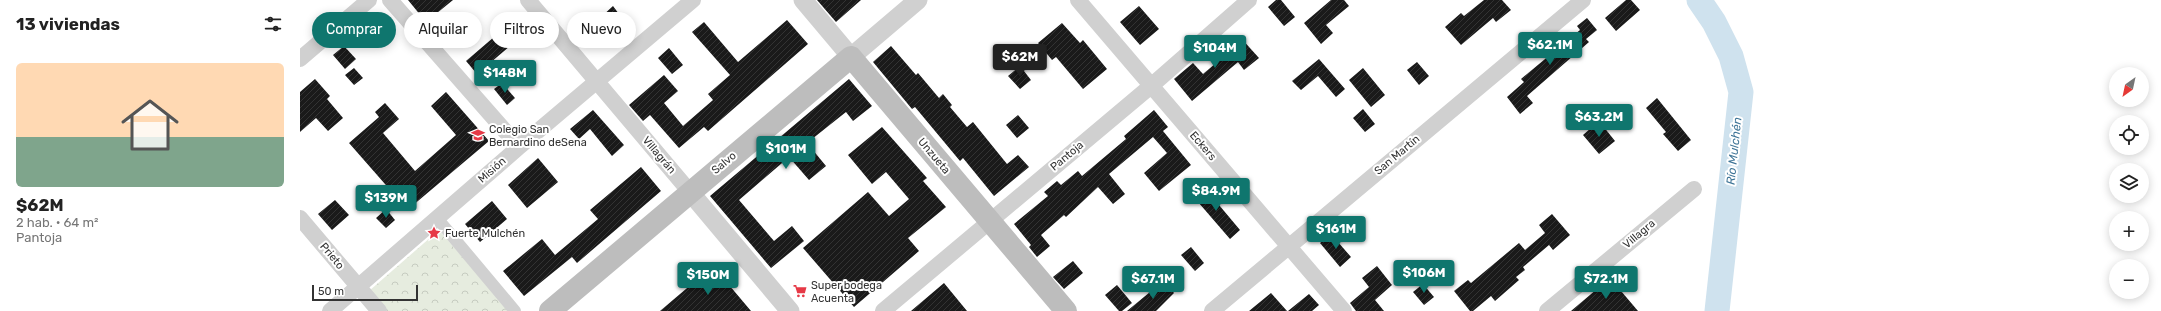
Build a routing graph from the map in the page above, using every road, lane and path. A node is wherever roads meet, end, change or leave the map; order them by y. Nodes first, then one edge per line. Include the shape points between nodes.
1 (369, 0) edge
2 (390, 0) edge
3 (528, 0) edge
4 (693, 0) edge
5 (803, 0) edge
6 (918, 0) edge
7 (1078, 0) edge
8 (1249, 0) edge
9 (1583, 0) edge
10 (851, 57) junction
11 (300, 59) edge
12 (596, 81) junction
13 (1151, 86) junction
14 (519, 147) junction
15 (1694, 189) dead end
16 (690, 192) junction
17 (300, 218) edge
18 (437, 218) junction
19 (989, 221) junction
20 (1289, 246) junction
21 (358, 286) junction
22 (330, 311) edge
23 (380, 311) edge
24 (515, 311) edge
25 (550, 311) edge
26 (790, 311) edge
27 (883, 311) edge
28 (1066, 311) edge
29 (1212, 311) edge
30 (1344, 311) edge
31 (1546, 311) edge

1 - 11 street
2 - 14 street
3 - 12 street, Villagrán
4 - 12 street, Misión
5 - 10 street, Unzueta
6 - 10 street, Salvo
7 - 13 street, Eckers
8 - 13 street, Pantoja
9 - 20 street, San Martín
10 - 16 main road, Salvo
10 - 19 main road, Unzueta
12 - 14 street, Misión
12 - 16 street, Villagrán
13 - 19 street, Pantoja
13 - 20 street, Eckers
14 - 18 street, Misión
15 - 31 street, Villagra
16 - 25 main road, Salvo
16 - 26 street, Villagrán
17 - 21 street, Prieto
18 - 21 street, Misión
18 - 24 street
19 - 27 street, Pantoja
19 - 28 main road, Unzueta
20 - 29 street, San Martín
20 - 30 street, Eckers
21 - 22 street, Misión
21 - 23 street, Prieto

